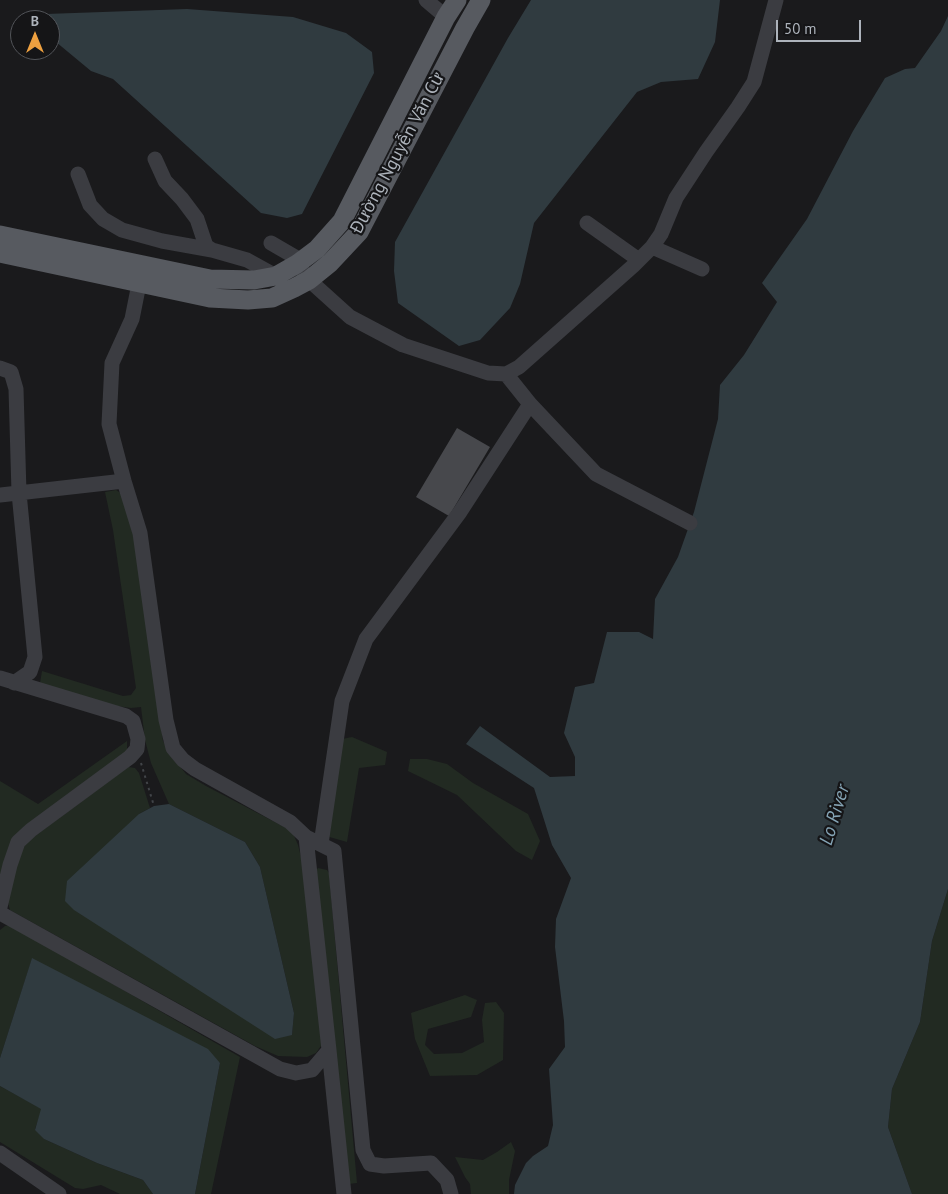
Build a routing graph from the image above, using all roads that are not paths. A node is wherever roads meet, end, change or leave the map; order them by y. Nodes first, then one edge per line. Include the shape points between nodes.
1 (426, 0) edge
2 (457, 0) edge
3 (482, 0) edge
4 (776, 0) edge
5 (446, 17) junction
6 (155, 158) dead end
7 (78, 174) dead end
8 (587, 223) dead end
9 (0, 236) edge
10 (272, 243) dead end
11 (652, 247) junction
12 (212, 250) junction
13 (0, 253) edge
14 (639, 260) junction
15 (300, 263) junction
16 (702, 269) dead end
17 (276, 276) junction
18 (309, 280) junction
19 (139, 284) junction
20 (0, 368) edge
21 (506, 374) junction
22 (530, 404) junction
23 (124, 481) junction
24 (19, 493) junction
25 (0, 495) edge
26 (690, 523) dead end
27 (7, 681) edge
28 (306, 837) junction
29 (321, 844) junction
30 (0, 907) edge
31 (0, 913) edge
32 (329, 1050) junction
33 (0, 1153) edge
34 (59, 1194) edge
35 (344, 1194) edge
36 (451, 1194) edge

1 - 5 street
2 - 5 main road, Đường Nguyễn Văn Cừ
3 - 18 main road, Đường Nguyễn Văn Cừ via 359,232
4 - 11 street via 754,82 676,198
5 - 15 main road, Đường Nguyễn Văn Cừ via 342,221
6 - 12 street via 165,181 197,219 206,246
7 - 12 street via 90,206 103,219 122,230
8 - 14 street
9 - 17 main road, Đường Nguyễn Văn Cừ via 210,280 254,280
10 - 15 street
11 - 14 street
11 - 16 street
12 - 17 street via 247,260
13 - 19 main road, Đường Nguyễn Văn Cừ
14 - 21 street via 519,367
15 - 17 main road, Đường Nguyễn Văn Cừ
15 - 18 street
18 - 19 main road, Đường Nguyễn Văn Cừ via 272,298 248,300 210,298
18 - 21 street via 350,317 403,345 488,373
19 - 23 street via 132,319 112,363 110,424
20 - 24 street via 10,372 16,389
21 - 22 street
22 - 26 street via 596,474
22 - 29 street via 460,512 366,639 342,702
23 - 24 street
23 - 28 street via 140,532 166,720 173,748 195,769 290,822
24 - 25 street
24 - 27 street via 35,657 30,672
27 - 30 street via 126,716 133,721 137,732 137,749 18,842
28 - 29 street
28 - 32 street
29 - 36 street via 334,850 363,1150 370,1164 431,1163 447,1180
31 - 32 street via 280,1069 296,1073 312,1070
32 - 35 street
33 - 34 street

